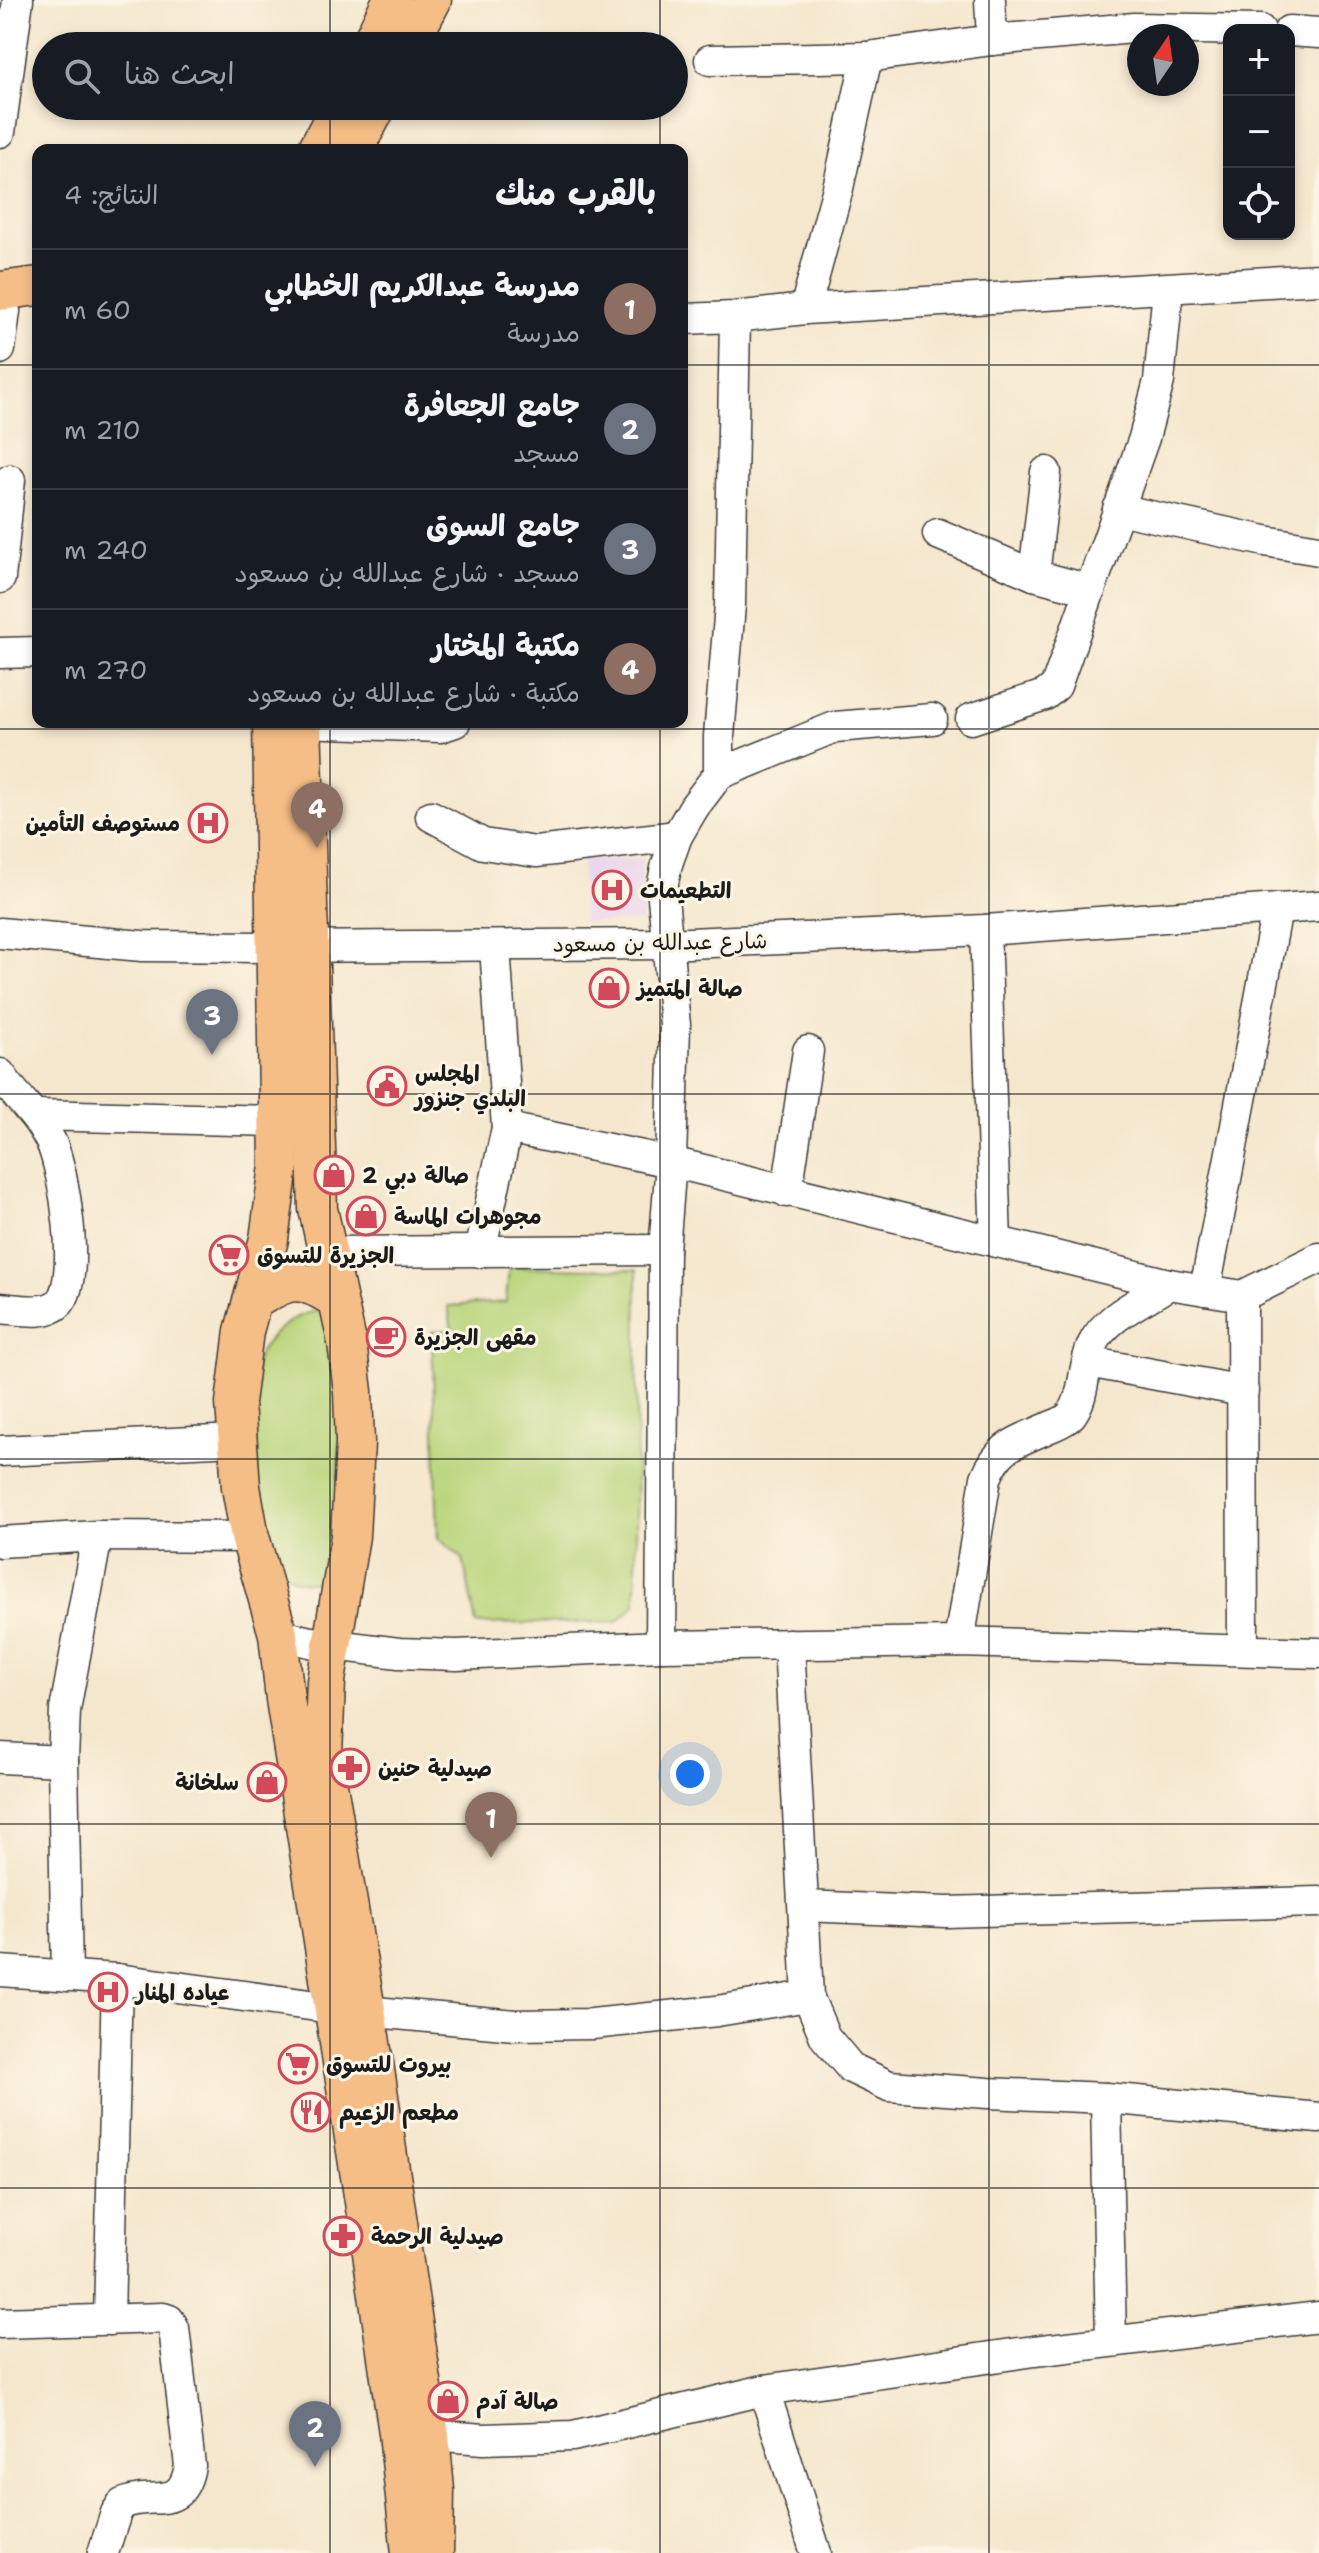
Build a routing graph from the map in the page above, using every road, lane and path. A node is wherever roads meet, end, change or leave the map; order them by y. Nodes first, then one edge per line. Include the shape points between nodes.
1 (18, 0) edge
2 (392, 0) edge
3 (432, 0) edge
4 (990, 0) edge
5 (1133, 14) edge
6 (1223, 25) edge
7 (1295, 31) edge
8 (377, 32) edge
9 (415, 32) edge
10 (1319, 33) edge
11 (992, 40) junction
12 (867, 57) junction
13 (710, 60) dead end
14 (333, 120) edge
15 (370, 120) edge
16 (0, 132) edge
17 (320, 144) edge
18 (357, 144) edge
19 (1319, 279) edge
20 (32, 290) edge
21 (1168, 290) junction
22 (11, 305) edge
23 (805, 309) junction
24 (735, 317) junction
25 (688, 319) edge
26 (0, 349) edge
27 (1046, 472) dead end
28 (16, 481) edge
29 (1118, 509) junction
30 (938, 534) dead end
31 (1319, 550) edge
32 (1034, 575) junction
33 (0, 578) edge
34 (1090, 590) junction
35 (32, 652) edge
36 (0, 653) edge
37 (932, 719) dead end
38 (971, 719) dead end
39 (273, 728) edge
40 (302, 728) edge
41 (719, 774) junction
42 (431, 816) dead end
43 (677, 836) junction
44 (1319, 906) edge
45 (1277, 909) junction
46 (985, 930) junction
47 (0, 933) edge
48 (666, 944) junction
49 (495, 946) junction
50 (293, 947) junction
51 (808, 1051) dead end
52 (0, 1074) edge
53 (36, 1115) junction
54 (280, 1121) junction
55 (507, 1128) junction
56 (671, 1162) junction
57 (787, 1192) junction
58 (996, 1242) junction
59 (664, 1250) junction
60 (327, 1252) junction
61 (480, 1252) junction
62 (1319, 1258) edge
63 (1169, 1284) junction
64 (1205, 1290) junction
65 (1242, 1296) junction
66 (336, 1299) junction
67 (253, 1301) junction
68 (0, 1308) edge
69 (1088, 1362) junction
70 (1243, 1391) junction
71 (237, 1440) junction
72 (0, 1451) edge
73 (97, 1536) junction
74 (250, 1537) junction
75 (0, 1542) edge
76 (278, 1634) junction
77 (959, 1642) junction
78 (334, 1644) junction
79 (789, 1644) junction
80 (661, 1646) junction
81 (1243, 1650) junction
82 (1319, 1653) edge
83 (0, 1758) edge
84 (63, 1761) junction
85 (1319, 1902) edge
86 (804, 1906) junction
87 (0, 1971) edge
88 (67, 1976) junction
89 (117, 1979) junction
90 (808, 1996) junction
91 (349, 2009) junction
92 (1106, 2098) junction
93 (1319, 2118) edge
94 (1319, 2317) edge
95 (109, 2320) junction
96 (0, 2323) edge
97 (1111, 2341) junction
98 (764, 2390) junction
99 (430, 2435) junction
100 (103, 2553) edge
101 (411, 2553) edge
102 (434, 2553) edge
103 (816, 2553) edge

1 - 16 street
2 - 8 main road
3 - 9 main road
4 - 11 street
5 - 6 street
5 - 11 street
7 - 10 street
11 - 12 street
12 - 13 street
12 - 23 street
14 - 17 main road
15 - 18 main road
19 - 21 street
20 - 22 main road
21 - 23 street
21 - 29 street via 1159,381
22 - 26 street
23 - 24 street
24 - 25 street
24 - 41 street via 730,605
27 - 32 street
28 - 33 street
29 - 31 street
29 - 34 street
30 - 32 street
32 - 34 street
34 - 38 street via 1056,686 1045,695
35 - 36 street
37 - 41 street via 835,727
39 - 50 main road
40 - 50 main road
41 - 43 street
42 - 43 street via 483,844 536,852
43 - 48 street via 662,887
44 - 45 street, شارع عبدالله بن مسعود
45 - 46 street, شارع عبدالله بن مسعود
45 - 64 street
46 - 48 street, شارع عبدالله بن مسعود
46 - 58 street
47 - 50 street, شارع عبدالله بن مسعود via 142,946
48 - 49 street, شارع عبدالله بن مسعود
48 - 56 street via 675,1025
49 - 50 street, شارع عبدالله بن مسعود
49 - 55 street
50 - 54 main road
50 - 60 main road via 318,1209
51 - 57 street
52 - 53 street
53 - 54 street
53 - 68 street via 60,1168 70,1277 58,1304 47,1310
54 - 67 main road via 276,1202
55 - 56 street
55 - 61 street
56 - 57 street
56 - 59 street
57 - 58 street
58 - 63 street
59 - 61 street
59 - 80 street
60 - 61 street
60 - 66 main road
62 - 65 street
63 - 64 street
63 - 69 street via 1107,1325
64 - 65 street
65 - 70 street
66 - 67 main road via 313,1284 295,1282
66 - 78 main road via 347,1342 355,1443 350,1536
67 - 71 main road via 235,1403
69 - 70 street
69 - 77 street via 1071,1414 1011,1444 992,1462
70 - 81 street
71 - 72 street
71 - 74 main road
73 - 74 street
73 - 75 street
73 - 84 street via 65,1710
74 - 76 main road
76 - 78 street
76 - 91 main road via 285,1699
77 - 79 street
77 - 81 street
78 - 80 street via 456,1655
78 - 91 main road via 326,1681 323,1755
79 - 80 street
79 - 86 street
81 - 82 street
83 - 84 street
84 - 88 street
85 - 86 street via 946,1912
86 - 90 street
87 - 88 street
88 - 89 street
89 - 91 street
89 - 95 street
90 - 91 street via 592,2024 515,2025
90 - 92 street via 825,2037 851,2068 889,2086
91 - 99 main road
91 - 101 main road via 375,2277
92 - 93 street
92 - 97 street
94 - 97 street
95 - 96 street
95 - 100 street via 163,2318 174,2328 190,2466 184,2488 173,2497 122,2504
97 - 98 street
98 - 99 street via 573,2436
98 - 103 street
99 - 102 main road

